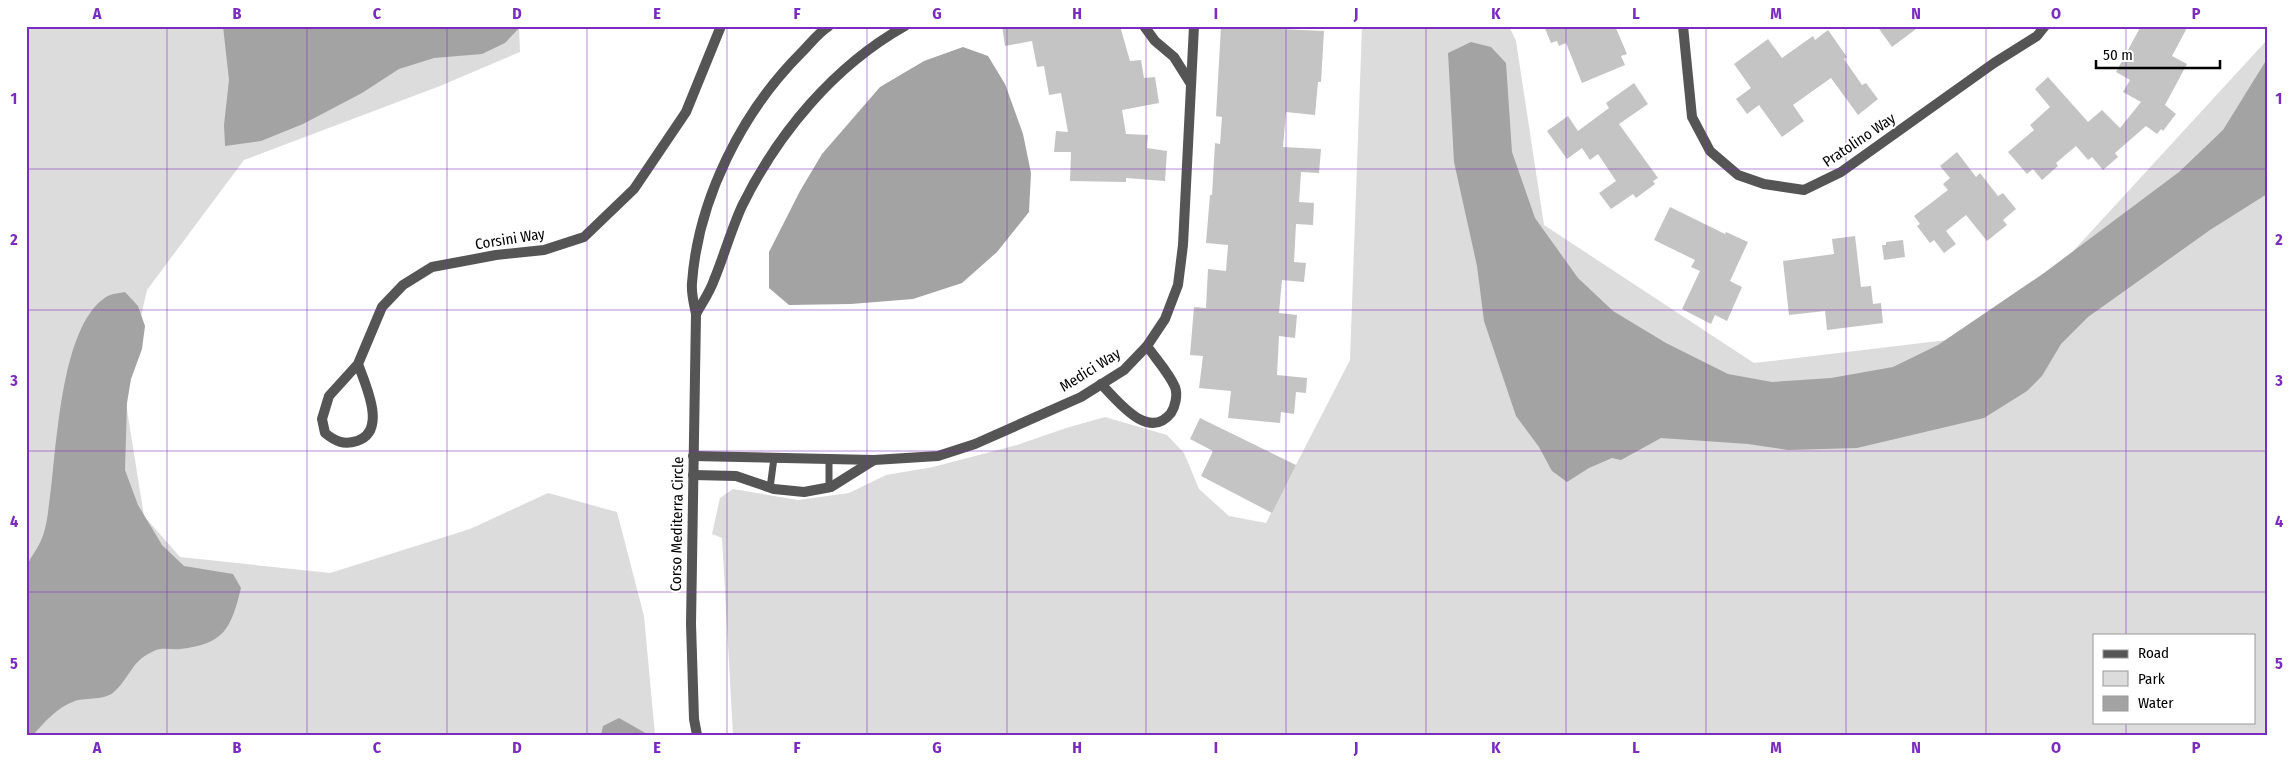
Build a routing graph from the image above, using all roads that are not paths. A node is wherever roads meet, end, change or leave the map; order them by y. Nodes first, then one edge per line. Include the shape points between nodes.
1 (721, 26) edge
2 (829, 26) edge
3 (905, 26) edge
4 (1144, 26) edge
5 (1194, 26) edge
6 (1682, 26) edge
7 (2045, 26) edge
8 (892, 29) edge
9 (1191, 84) junction
10 (696, 314) junction
11 (1147, 346) junction
12 (358, 364) junction
13 (1101, 384) junction
14 (693, 456) junction
15 (774, 458) junction
16 (829, 459) junction
17 (874, 460) junction
18 (693, 475) junction
19 (829, 487) junction
20 (770, 488) junction
21 (697, 735) edge

1 - 12 street, Corsini Way via 686,112 634,189 584,237 544,250 496,255 432,268 403,285 382,308
2 - 10 street, Corso Mediterra Circle via 779,74 739,135 714,187 700,234 691,285
3 - 8 street, Corso Mediterra Circle
4 - 9 street via 1155,41 1174,57
5 - 9 street, Medici Way
6 - 7 street, Pratolino Way via 1692,117 1710,151 1738,174 1764,184 1804,190 1841,172 2037,36
8 - 10 street, Corso Mediterra Circle via 846,68 791,126 765,162 742,208 714,282
9 - 11 street, Medici Way via 1178,285 1165,319
10 - 14 street, Corso Mediterra Circle
11 - 13 street, Medici Way via 1124,370
11 - 13 street via 1176,389 1174,409 1165,420 1153,424 1143,422
12 - 12 street, Corsini Way via 329,396 322,418 325,434 334,441 348,444 364,438 373,424 372,408
13 - 17 street, Medici Way via 1081,397 975,444 938,456
14 - 15 street, Medici Way
14 - 18 street, Corso Mediterra Circle
15 - 16 street, Medici Way
15 - 20 lane
16 - 17 street, Medici Way
16 - 19 lane
17 - 19 street, Medici Way
18 - 20 street, Medici Way via 744,478
18 - 21 street, Corso Mediterra Circle via 691,633
19 - 20 street, Medici Way via 804,492

